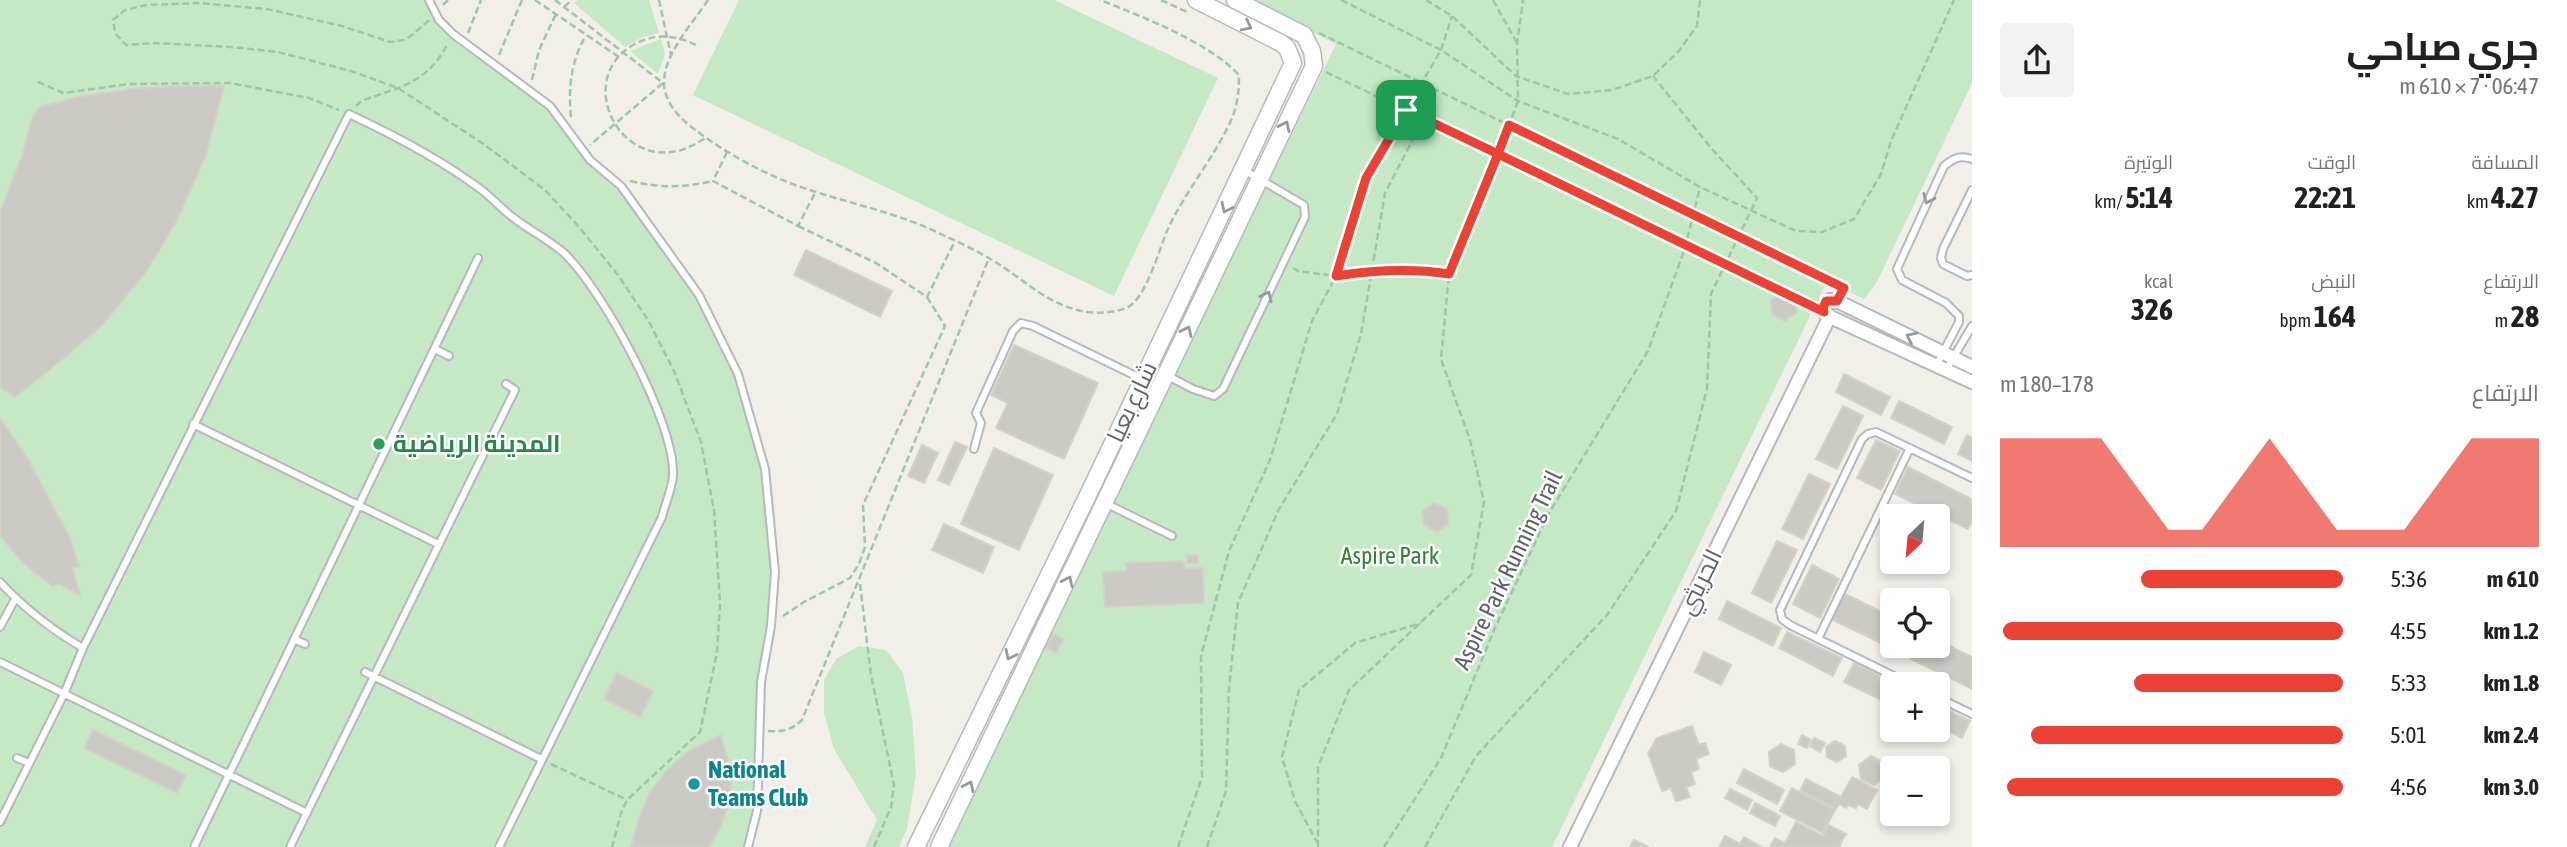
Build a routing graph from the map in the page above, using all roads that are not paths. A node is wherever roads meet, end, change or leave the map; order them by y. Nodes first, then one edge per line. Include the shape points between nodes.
1 (429, 0) edge
2 (1196, 0) edge
3 (1235, 0) edge
4 (1972, 159) edge
5 (1244, 170) junction
6 (1260, 178) junction
7 (1972, 190) edge
8 (478, 258) dead end
9 (1972, 275) edge
10 (1827, 314) junction
11 (1972, 326) edge
12 (435, 349) junction
13 (1947, 355) junction
14 (449, 356) dead end
15 (1941, 368) junction
16 (1972, 368) edge
17 (1143, 380) junction
18 (1163, 381) junction
19 (1972, 382) edge
20 (506, 384) dead end
21 (193, 424) junction
22 (1910, 448) junction
23 (974, 449) dead end
24 (1972, 478) edge
25 (1088, 495) junction
26 (1105, 503) junction
27 (359, 505) junction
28 (1172, 536) dead end
29 (438, 544) junction
30 (0, 582) edge
31 (15, 598) junction
32 (0, 627) edge
33 (294, 639) junction
34 (1818, 639) junction
35 (305, 644) dead end
36 (83, 648) junction
37 (0, 662) edge
38 (1885, 672) edge
39 (365, 673) dead end
40 (373, 677) junction
41 (64, 694) junction
42 (1950, 703) edge
43 (1972, 714) edge
44 (18, 758) dead end
45 (541, 759) junction
46 (29, 763) junction
47 (229, 775) junction
48 (307, 813) junction
49 (0, 822) edge
50 (194, 847) edge
51 (290, 847) edge
52 (499, 847) edge
53 (748, 847) edge
54 (916, 847) edge
55 (939, 847) edge
56 (1570, 847) edge

1 - 53 lane via 453,34 550,106 590,160 621,186 699,295 738,374 765,469 775,572 761,682 757,811
2 -> 5 street, شارع بعيا via 1281,43 1293,62
6 -> 3 street, شارع بعيا via 1314,66 1312,51 1304,35
4 -> 13 lane via 1964,156 1944,166 1897,269 1902,280 1946,303 1959,316
5 - 6 lane
5 -> 17 street, شارع بعيا
18 -> 6 street, شارع بعيا
18 -> 6 lane via 1214,396 1223,389 1305,217 1304,205
7 - 9 lane via 1941,258 1943,264
8 - 12 lane
13 -> 10 street via 1837,301 1826,301 1823,308
10 - 15 street
10 - 56 street, الحريثي
11 - 13 lane
12 - 14 lane
12 - 27 lane
13 - 15 lane
13 - 15 lane
13 - 16 street
15 - 19 street
17 - 18 street
17 - 23 lane via 1021,323 1013,331 976,413 981,423
17 - 25 street, شارع بعيا
18 - 26 street, شارع بعيا
20 - 29 lane via 515,390
21 - 27 lane
21 - 36 lane
21 - 45 lane via 349,114 416,147 564,253 630,348 659,416 673,475 662,517
22 - 24 lane
22 - 34 lane
22 - 34 lane via 1876,432 1868,434 1856,451 1780,610 1782,619
25 - 26 street
25 -> 54 street, شارع بعيا
26 - 28 lane
55 -> 26 street, شارع بعيا
27 - 29 lane
27 - 33 lane
29 - 40 lane
30 - 31 lane
31 - 32 lane
31 - 36 lane
33 - 35 lane
33 - 47 lane
34 - 38 lane
36 - 41 lane
37 - 41 lane
39 - 40 lane
40 - 45 lane
40 - 48 lane
41 - 46 lane
41 - 47 lane
42 - 43 lane
44 - 46 lane
45 - 52 lane
46 - 49 lane
47 - 48 lane
47 - 50 lane
48 - 51 lane

